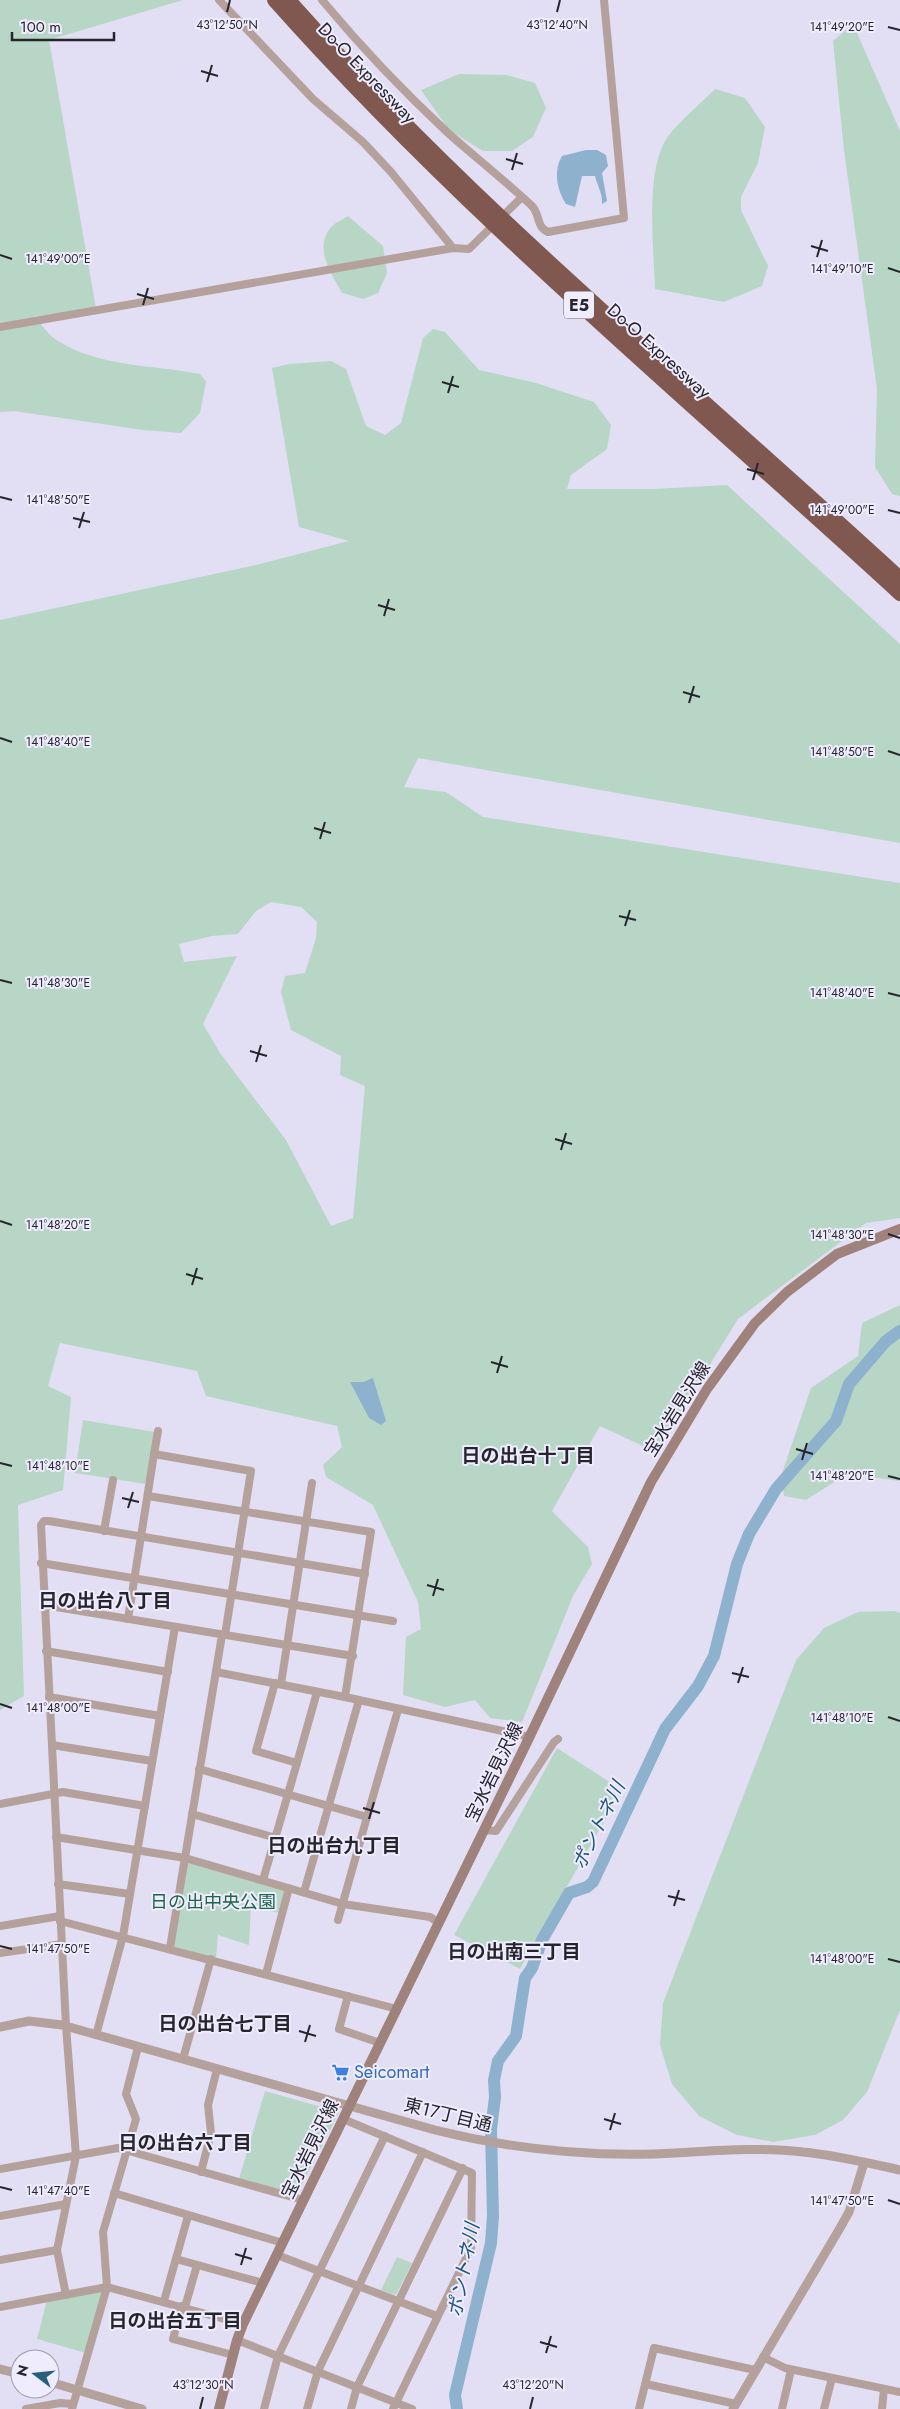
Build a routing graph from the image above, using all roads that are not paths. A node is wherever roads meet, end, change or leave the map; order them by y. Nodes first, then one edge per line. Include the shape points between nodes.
1 (220, 0) edge
2 (274, 0) edge
3 (289, 0) edge
4 (322, 0) edge
5 (604, 0) edge
6 (521, 198) junction
7 (453, 248) junction
8 (0, 327) edge
9 (900, 578) edge
10 (900, 594) edge
11 (900, 1229) edge
12 (158, 1431) dead end
13 (154, 1454) junction
14 (113, 1480) dead end
15 (312, 1483) dead end
16 (148, 1496) junction
17 (244, 1512) junction
18 (307, 1521) junction
19 (104, 1531) junction
20 (141, 1537) junction
21 (238, 1553) junction
22 (41, 1563) junction
23 (301, 1564) junction
24 (365, 1574) junction
25 (135, 1578) junction
26 (232, 1594) junction
27 (294, 1604) junction
28 (44, 1605) junction
29 (359, 1615) junction
30 (128, 1619) junction
31 (393, 1621) dead end
32 (175, 1627) junction
33 (224, 1635) junction
34 (287, 1646) junction
35 (46, 1652) junction
36 (353, 1656) junction
37 (168, 1672) junction
38 (216, 1672) junction
39 (278, 1684) junction
40 (318, 1692) junction
41 (49, 1697) junction
42 (345, 1697) junction
43 (359, 1700) junction
44 (398, 1710) junction
45 (160, 1716) junction
46 (530, 1737) junction
47 (558, 1738) dead end
48 (52, 1745) junction
49 (152, 1761) junction
50 (297, 1762) junction
51 (200, 1768) junction
52 (54, 1793) junction
53 (288, 1794) junction
54 (0, 1804) edge
55 (145, 1806) junction
56 (328, 1806) junction
57 (192, 1814) junction
58 (367, 1817) junction
59 (484, 1830) junction
60 (56, 1837) junction
61 (276, 1838) junction
62 (138, 1851) junction
63 (185, 1858) junction
64 (263, 1880) junction
65 (58, 1884) junction
66 (289, 1888) junction
67 (304, 1892) junction
68 (130, 1894) junction
69 (343, 1904) junction
70 (60, 1919) junction
71 (338, 1920) dead end
72 (438, 1922) junction
73 (0, 1926) edge
74 (122, 1936) junction
75 (62, 1944) junction
76 (170, 1948) junction
77 (0, 1954) edge
78 (211, 1959) junction
79 (266, 1974) junction
80 (348, 1996) junction
81 (397, 2009) junction
82 (66, 2026) junction
83 (0, 2027) edge
84 (96, 2035) junction
85 (380, 2043) junction
86 (138, 2047) junction
87 (183, 2059) junction
88 (217, 2069) junction
89 (349, 2106) junction
90 (343, 2118) junction
91 (385, 2136) junction
92 (126, 2150) junction
93 (423, 2152) junction
94 (76, 2156) junction
95 (864, 2162) junction
96 (463, 2168) junction
97 (0, 2169) edge
98 (900, 2170) edge
99 (201, 2172) junction
100 (114, 2193) junction
101 (303, 2200) junction
102 (66, 2204) junction
103 (0, 2216) edge
104 (188, 2216) junction
105 (283, 2243) junction
106 (57, 2250) junction
107 (277, 2255) junction
108 (176, 2259) junction
109 (0, 2260) edge
110 (197, 2265) junction
111 (318, 2271) junction
112 (263, 2284) junction
113 (107, 2287) junction
114 (358, 2287) junction
115 (66, 2294) junction
116 (164, 2302) junction
117 (398, 2302) junction
118 (0, 2307) edge
119 (183, 2307) junction
120 (437, 2316) junction
121 (243, 2324) junction
122 (237, 2340) junction
123 (233, 2355) junction
124 (278, 2356) junction
125 (763, 2357) junction
126 (755, 2370) junction
127 (791, 2370) junction
128 (318, 2371) junction
129 (832, 2378) junction
130 (646, 2384) junction
131 (60, 2385) edge
132 (357, 2387) junction
133 (884, 2389) junction
134 (77, 2390) junction
135 (900, 2392) edge
136 (394, 2406) edge
137 (735, 2406) edge
138 (73, 2407) edge
139 (26, 2409) edge
140 (142, 2409) edge
141 (219, 2409) edge
142 (264, 2409) edge
143 (307, 2409) edge
144 (351, 2409) edge
145 (412, 2409) edge
146 (639, 2409) edge
147 (782, 2409) edge
148 (824, 2409) edge
149 (882, 2409) edge

1 - 7 street via 313,99 374,154
2 - 10 highway, Do-O Expressway / E5 via 373,108 457,190 601,325
3 - 9 highway, Do-O Expressway / E5 via 444,162 574,284
4 - 6 street via 352,37 399,85
5 - 6 street via 624,218 548,232 538,225 533,206
6 - 7 street via 468,249
7 - 8 street
11 - 46 main road, 宝水岩見沢線 via 838,1254 786,1292 735,1348 650,1482
12 - 13 street
13 - 16 street
13 - 17 street via 251,1471
14 - 19 street
15 - 18 street
16 - 17 street
16 - 20 street
17 - 18 street
17 - 21 street
18 - 23 street
18 - 24 street via 371,1532
19 - 20 street
19 - 22 street via 44,1521 40,1529
20 - 21 street
20 - 25 street
21 - 23 street
21 - 26 street
22 - 25 street
22 - 28 street
23 - 24 street
23 - 27 street
24 - 29 street
25 - 26 street
25 - 30 street
26 - 27 street
26 - 33 street
27 - 29 street
27 - 34 street
28 - 30 street
28 - 35 street
29 - 31 street
29 - 36 street
30 - 32 street
32 - 33 street
32 - 37 street
33 - 34 street
33 - 38 street
34 - 36 street
34 - 39 street
35 - 37 street
35 - 41 street
36 - 42 street
37 - 45 street
38 - 39 street
38 - 51 street
39 - 40 street
39 - 50 street via 256,1751
40 - 42 street
40 - 50 street
41 - 45 street
41 - 48 street
42 - 43 street
43 - 44 street
43 - 56 street
44 - 46 street
44 - 58 street
45 - 49 street
46 - 59 main road, 宝水岩見沢線
47 - 59 street via 496,1831
48 - 49 street
48 - 52 street
49 - 55 street
50 - 53 street
51 - 53 street
51 - 57 street
52 - 54 street
52 - 55 street
52 - 60 street
53 - 56 street
53 - 61 street
55 - 62 street
56 - 58 street
56 - 67 street
57 - 61 street
57 - 63 street
58 - 69 street
59 - 72 main road, 宝水岩見沢線
60 - 62 street
60 - 65 street
61 - 64 street
62 - 63 street
62 - 68 street
63 - 64 street
63 - 76 street
64 - 66 street
65 - 68 street
65 - 70 street
66 - 67 street
66 - 79 street
67 - 69 street
68 - 74 street
69 - 71 street
69 - 72 street via 430,1917
70 - 73 street
70 - 74 street
70 - 75 street
72 - 81 main road, 宝水岩見沢線
74 - 76 street
74 - 84 street
75 - 77 street
75 - 82 street
76 - 78 street
78 - 79 street
78 - 87 street
79 - 80 street
80 - 81 street
80 - 85 street via 339,2029
81 - 85 main road, 宝水岩見沢線
82 - 83 street, 東17丁目通 via 30,2021
82 - 84 street, 東17丁目通
82 - 94 street
84 - 86 street, 東17丁目通
85 - 89 main road, 宝水岩見沢線
86 - 87 street, 東17丁目通
86 - 92 street via 126,2094 136,2118
87 - 88 street, 東17丁目通
88 - 89 street, 東17丁目通
88 - 99 street via 208,2105 211,2132
89 - 90 main road, 宝水岩見沢線
89 - 95 street, 東17丁目通 via 479,2141 514,2147 652,2154 757,2149 803,2152
90 - 91 street
90 - 101 main road, 宝水岩見沢線
91 - 93 street
91 - 111 street
92 - 94 street via 118,2148
92 - 99 street
92 - 100 street
93 - 96 street
93 - 114 street
94 - 97 street
94 - 102 street
95 - 98 street, 東17丁目通
95 - 125 street via 849,2212
96 - 117 street
96 - 120 street via 472,2172 471,2248
99 - 101 street
100 - 104 street
100 - 113 street via 102,2239
101 - 105 main road, 宝水岩見沢線
102 - 103 street
102 - 106 street
104 - 105 street
104 - 108 street
105 - 107 main road, 宝水岩見沢線
106 - 109 street
106 - 115 street
107 - 111 street
107 - 112 main road, 宝水岩見沢線
108 - 110 street
108 - 116 street
110 - 112 street
110 - 119 street
111 - 114 street
111 - 124 street
112 - 121 main road, 宝水岩見沢線
113 - 115 street
113 - 116 street
113 - 134 street
114 - 117 street
114 - 128 street
115 - 118 street
116 - 119 street
117 - 120 street
117 - 132 street
119 - 121 street
119 - 123 street via 173,2339
120 - 136 street
121 - 122 main road, 宝水岩見沢線
122 - 123 main road, 宝水岩見沢線
122 - 124 street
123 - 141 main road, 宝水岩見沢線
124 - 128 street
124 - 142 street
125 - 126 street
125 - 127 street
126 - 130 street via 654,2348
126 - 137 street
127 - 129 street
127 - 147 street
128 - 132 street
128 - 143 street
129 - 133 street
129 - 148 street
130 - 137 street
130 - 146 street
131 - 134 street
132 - 136 street
132 - 144 street
133 - 135 street
133 - 149 street
134 - 138 street
134 - 140 street
136 - 145 street
138 - 139 street via 60,2403

